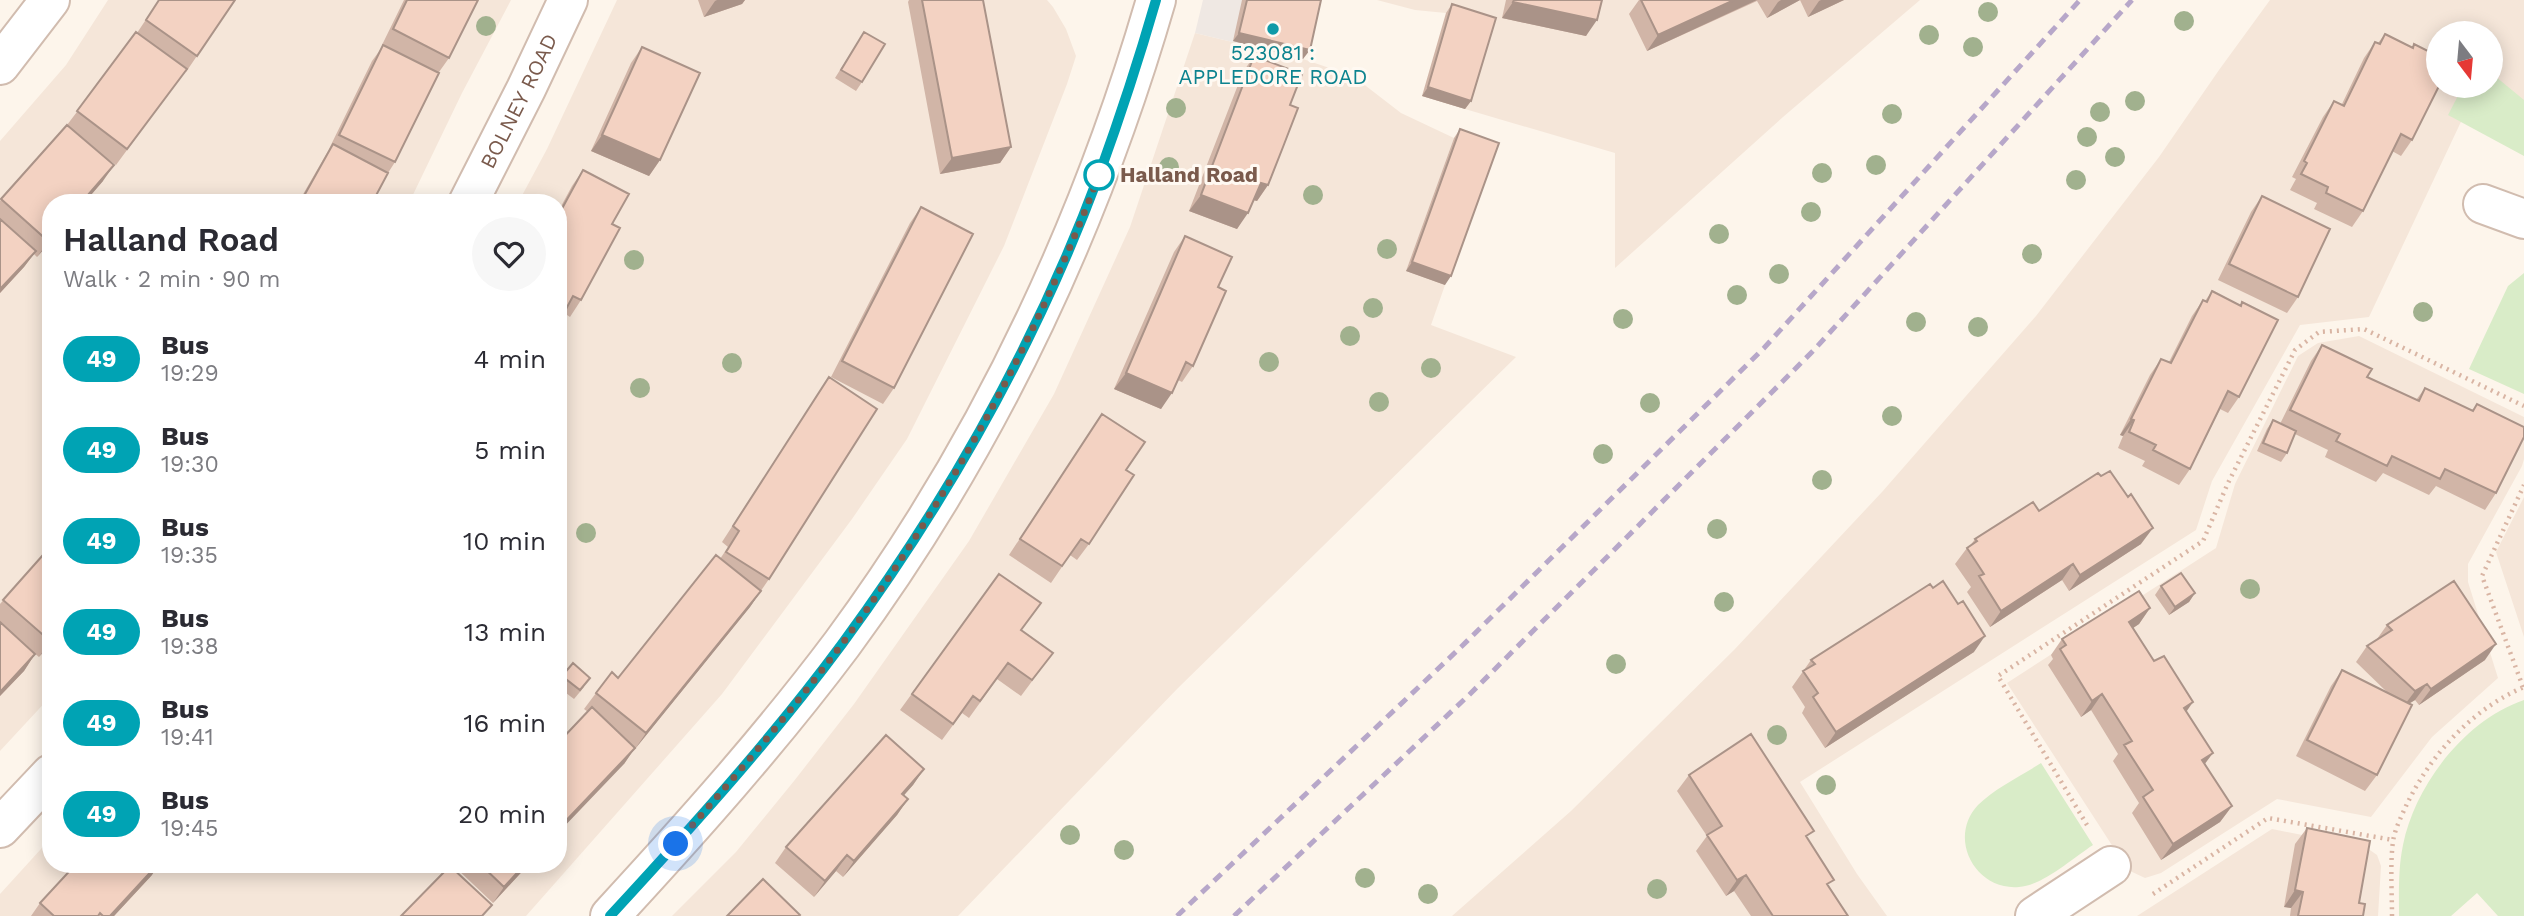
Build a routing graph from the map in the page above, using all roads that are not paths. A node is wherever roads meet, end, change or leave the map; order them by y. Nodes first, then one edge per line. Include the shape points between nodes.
1 (50, 0) edge
2 (568, 0) edge
3 (1156, 0) edge
4 (0, 65) edge
5 (472, 194) edge
6 (2483, 204) dead end
7 (2524, 219) edge
8 (42, 784) edge
9 (0, 828) edge
10 (2111, 866) road end
11 (610, 916) edge
12 (2035, 916) edge

1 - 4 street
2 - 5 street, BOLNEY ROAD
3 - 11 street via 1129,89 1067,254 1012,370 918,533 842,644 756,753
6 - 7 street
8 - 9 street
10 - 12 street

